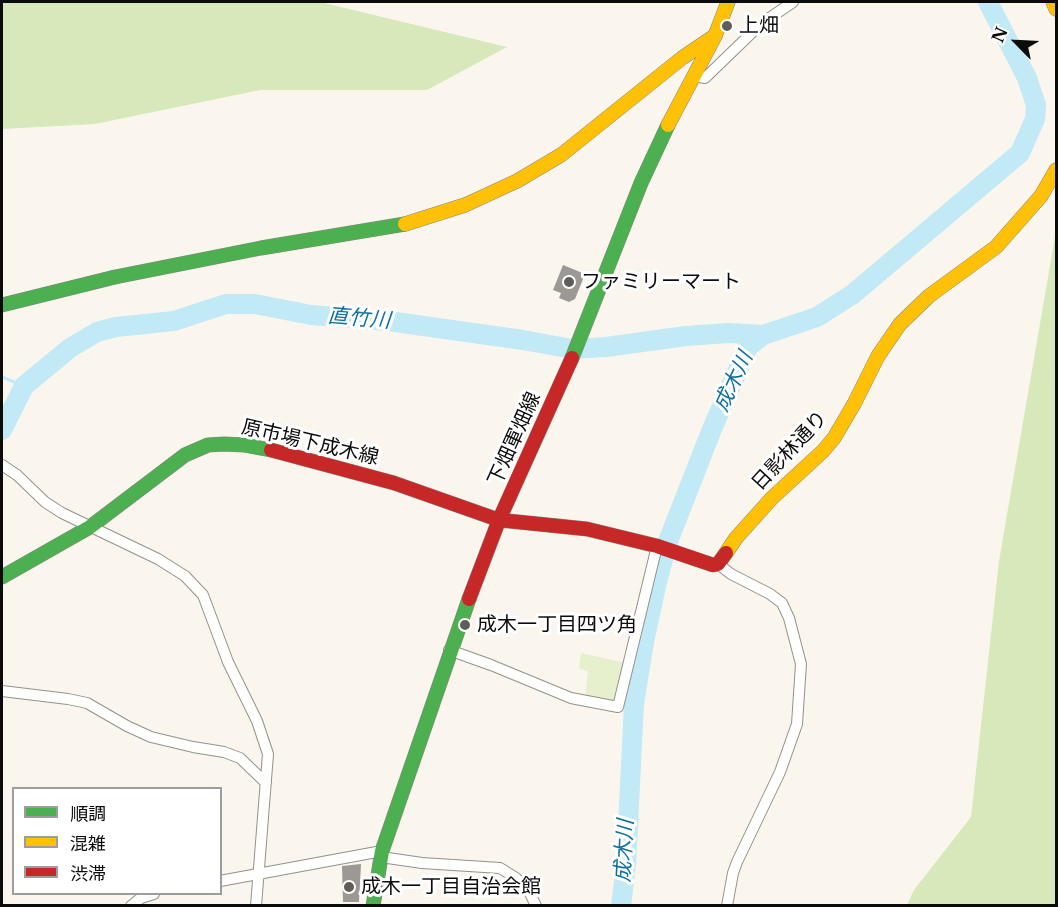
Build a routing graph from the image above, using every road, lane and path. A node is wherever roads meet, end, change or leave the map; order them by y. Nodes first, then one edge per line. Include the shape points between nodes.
1 (728, 2) edge
2 (793, 2) edge
3 (1053, 2) edge
4 (1056, 9) edge
5 (715, 36) junction
6 (694, 76) junction
7 (1056, 170) edge
8 (2, 305) edge
9 (2, 465) edge
10 (499, 519) junction
11 (90, 527) junction
12 (658, 546) junction
13 (718, 564) junction
14 (2, 577) edge
15 (449, 650) junction
16 (2, 692) edge
17 (266, 783) junction
18 (382, 854) junction
19 (259, 874) junction
20 (222, 882) edge
21 (151, 895) edge
22 (131, 906) edge
23 (256, 906) edge
24 (373, 906) edge
25 (536, 906) edge
26 (728, 906) edge

1 - 5 street, 下畑軍畑線
2 - 6 street via 762,23 705,78
3 - 4 street
5 - 6 street, 下畑軍畑線
5 - 8 street via 561,155 465,206 393,227 261,248
6 - 10 street, 下畑軍畑線 via 641,183 584,332
7 - 13 street, 日影林通り via 1041,196 996,247 929,296 900,324 878,356 834,438 772,498
9 - 11 street via 45,502
10 - 11 street, 原市場下成木線 via 394,483 270,450 224,444 208,445 184,455
10 - 12 street via 587,529
10 - 15 street, 下畑軍畑線
11 - 14 street, 原市場下成木線
11 - 17 street via 158,559 185,576 203,595 228,662 257,721 268,754
12 - 13 street
12 - 15 street via 618,707 571,698
13 - 26 street via 782,603 801,664 797,724 780,772 737,862
15 - 18 street, 下畑軍畑線
16 - 17 street via 87,703 152,737 232,754
17 - 19 street
18 - 19 street
18 - 24 street, 下畑軍畑線
18 - 25 street via 422,863 500,868 529,891
19 - 20 street
19 - 23 street
21 - 22 street

